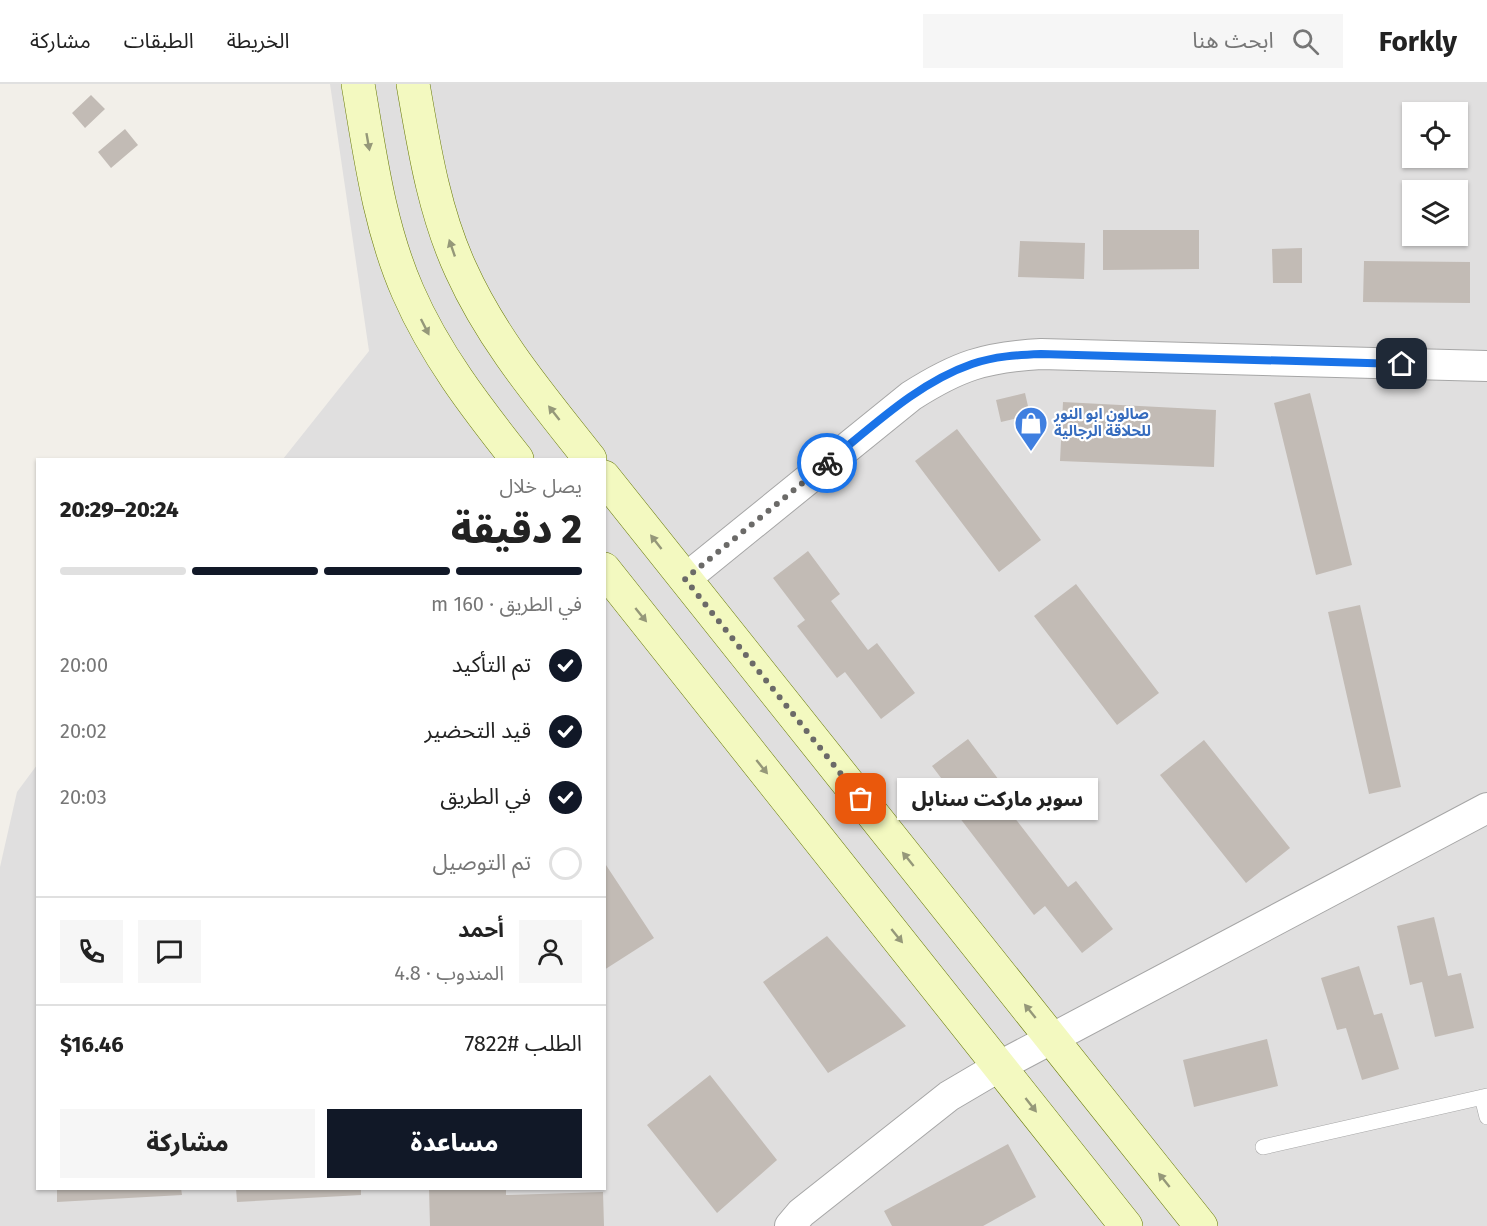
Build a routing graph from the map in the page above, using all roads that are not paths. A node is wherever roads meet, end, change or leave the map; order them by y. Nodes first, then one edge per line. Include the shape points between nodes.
1 (358, 84) edge
2 (413, 84) edge
3 (1487, 366) edge
4 (516, 458) edge
5 (589, 458) edge
6 (606, 480) edge
7 (606, 572) edge
8 (685, 579) junction
9 (1487, 808) edge
10 (1051, 1038) junction
11 (1000, 1066) junction
12 (1484, 1096) edge
13 (1487, 1117) edge
14 (1263, 1147) dead end
15 (790, 1226) edge
16 (1126, 1226) edge
17 (1201, 1226) edge

1 -> 4 main road via 373,175 387,234 407,291 435,346 468,397
5 -> 2 main road via 512,360 460,269 428,169
3 - 8 street via 1041,354 1006,356 973,364 941,377 911,396
8 -> 6 main road
7 -> 11 main road
10 -> 8 main road
9 - 10 street
10 - 11 street
17 -> 10 main road
11 - 15 street via 949,1096 801,1213
11 -> 16 main road
12 - 13 lane
12 - 14 lane

